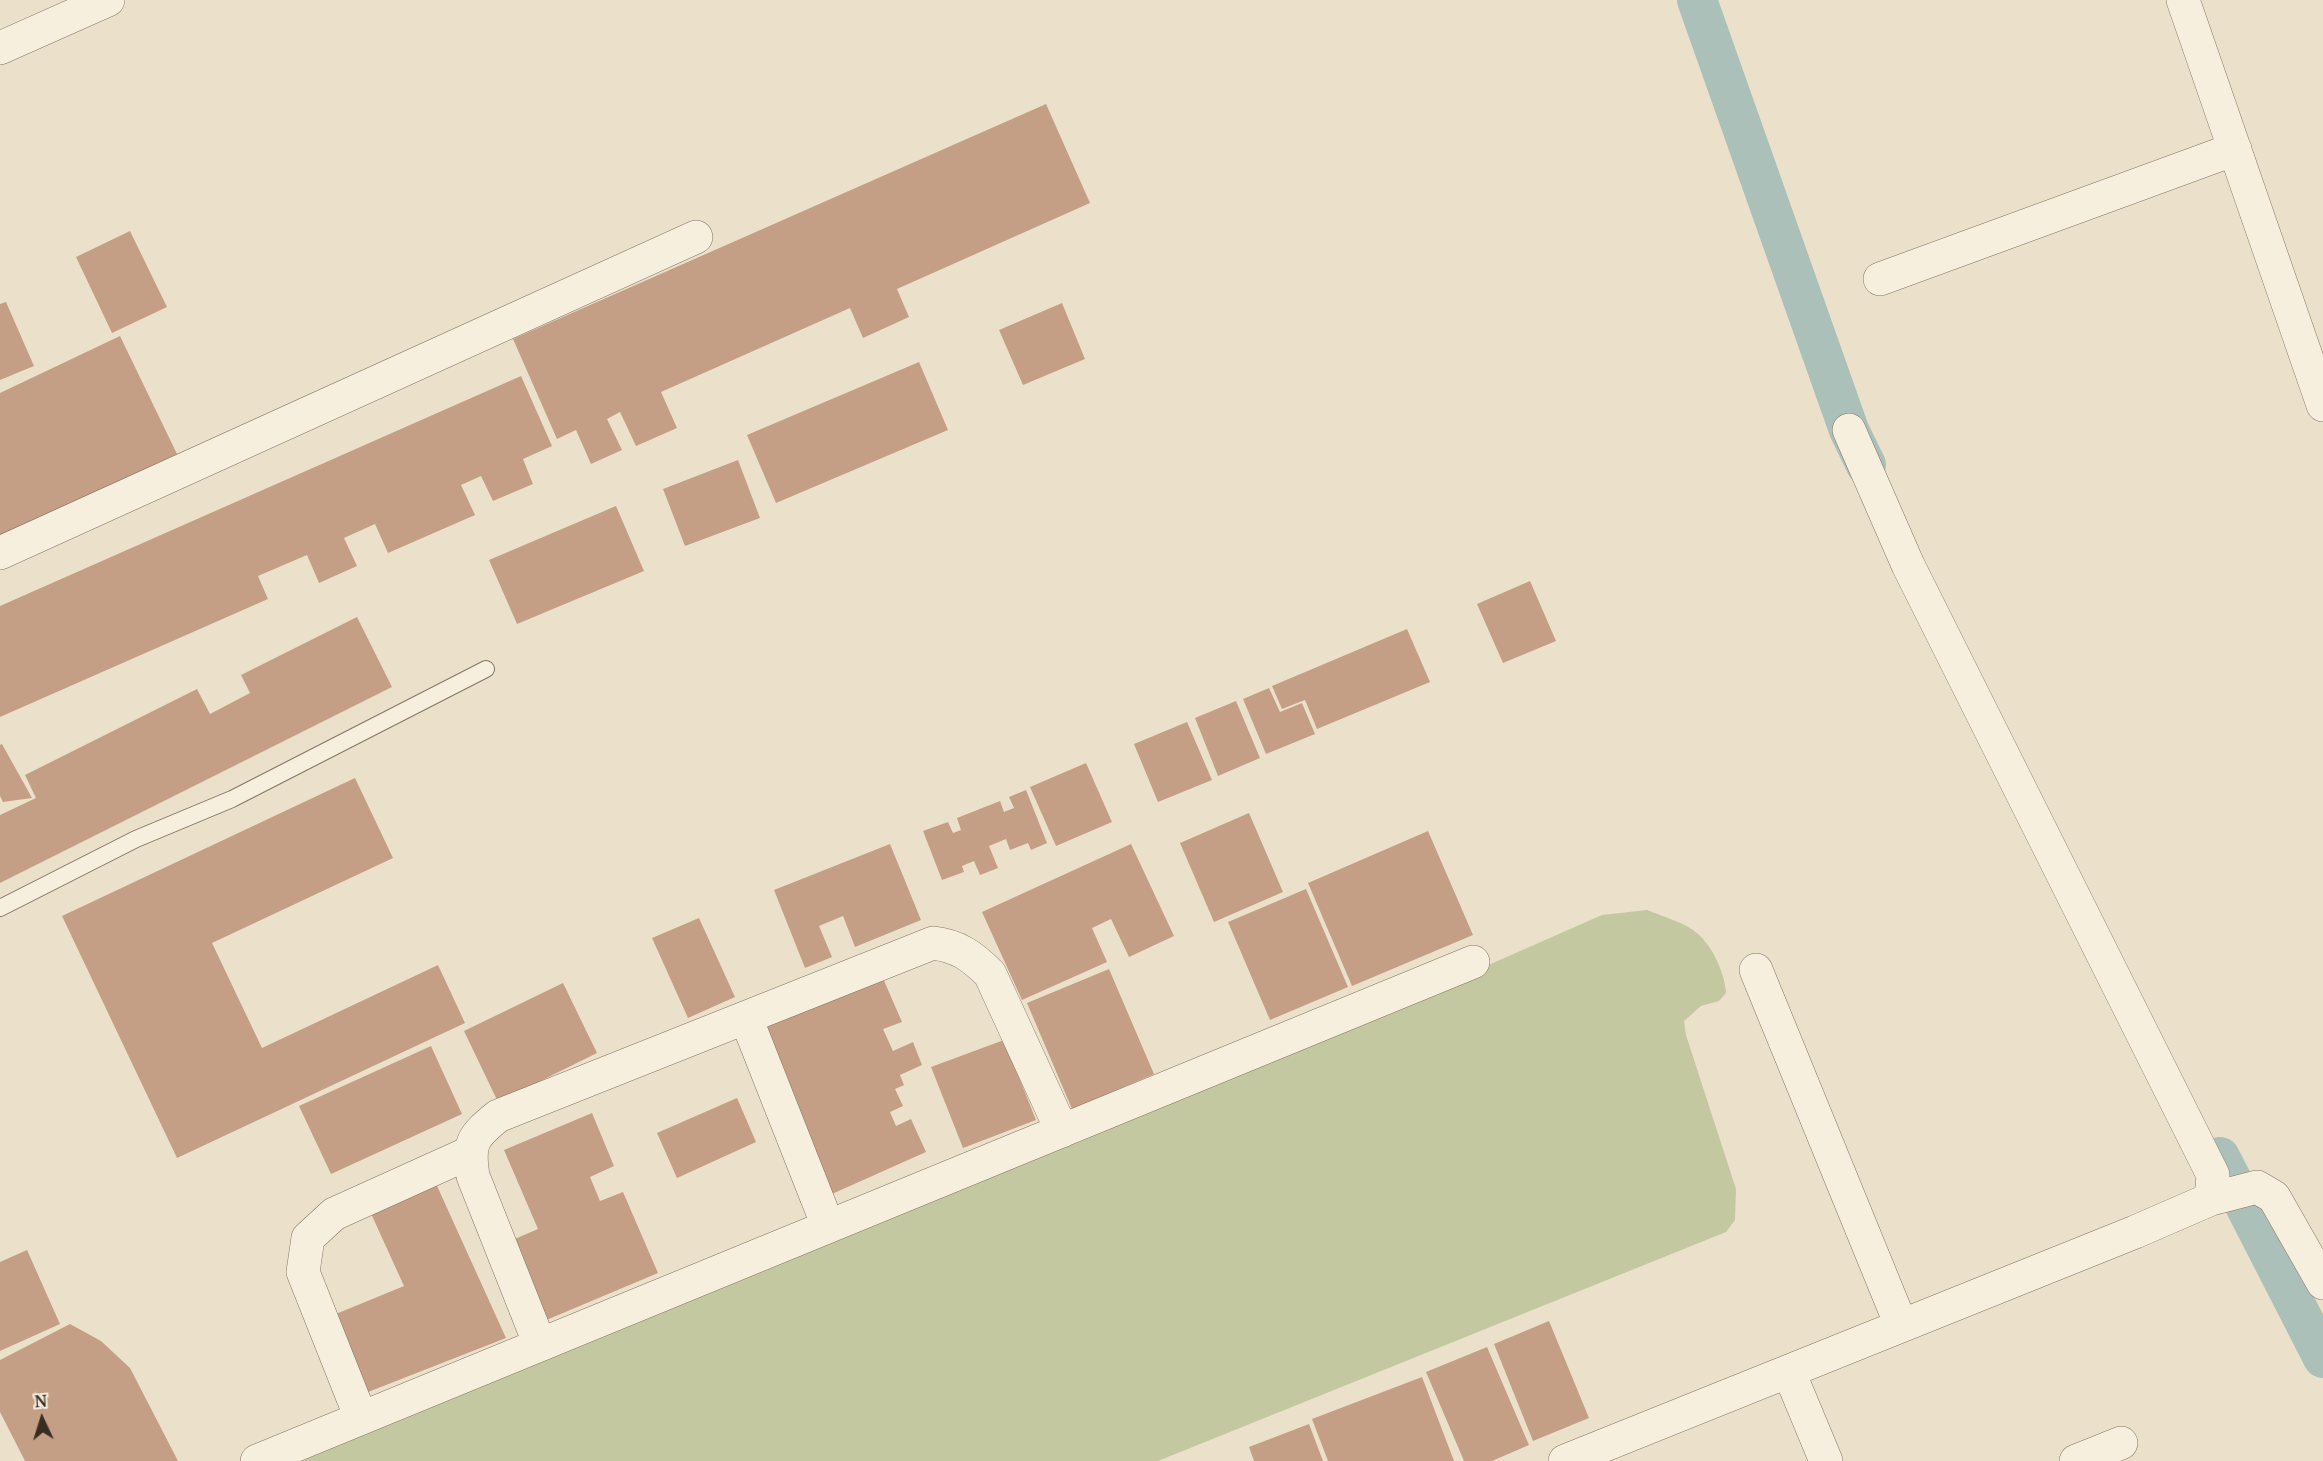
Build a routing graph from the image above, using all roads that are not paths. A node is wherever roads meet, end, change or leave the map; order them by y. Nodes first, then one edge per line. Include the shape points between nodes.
1 (108, 0) edge
2 (2183, 0) edge
3 (0, 48) edge
4 (2235, 149) junction
5 (696, 237) dead end
6 (1880, 279) dead end
7 (2323, 405) edge
8 (1849, 430) dead end
9 (0, 554) edge
10 (486, 669) dead end
11 (0, 908) edge
12 (1473, 962) dead end
13 (1756, 970) dead end
14 (746, 1018) junction
15 (1062, 1131) junction
16 (469, 1153) junction
17 (2218, 1197) junction
18 (828, 1227) junction
19 (2323, 1283) edge
20 (1901, 1325) junction
21 (540, 1345) junction
22 (1789, 1372) junction
23 (361, 1418) junction
24 (2121, 1443) dead end
25 (257, 1461) edge
26 (1565, 1461) edge
27 (1826, 1461) edge
28 (2076, 1461) edge

1 - 3 street
2 - 4 street
4 - 6 street
4 - 7 street
5 - 9 street
8 - 17 street via 1908,565 2213,1175
10 - 11 lane via 232,799 136,839
12 - 15 street
13 - 20 street
14 - 15 street via 933,943 950,945 973,957 990,974
14 - 16 street via 498,1116 478,1132
14 - 18 street
15 - 18 street
16 - 21 street via 473,1176
16 - 23 street via 334,1214 308,1238 303,1272
17 - 19 street via 2257,1187 2274,1197
17 - 20 street
18 - 21 street
20 - 22 street
21 - 23 street
22 - 26 street
22 - 27 street
23 - 25 street
24 - 28 street

